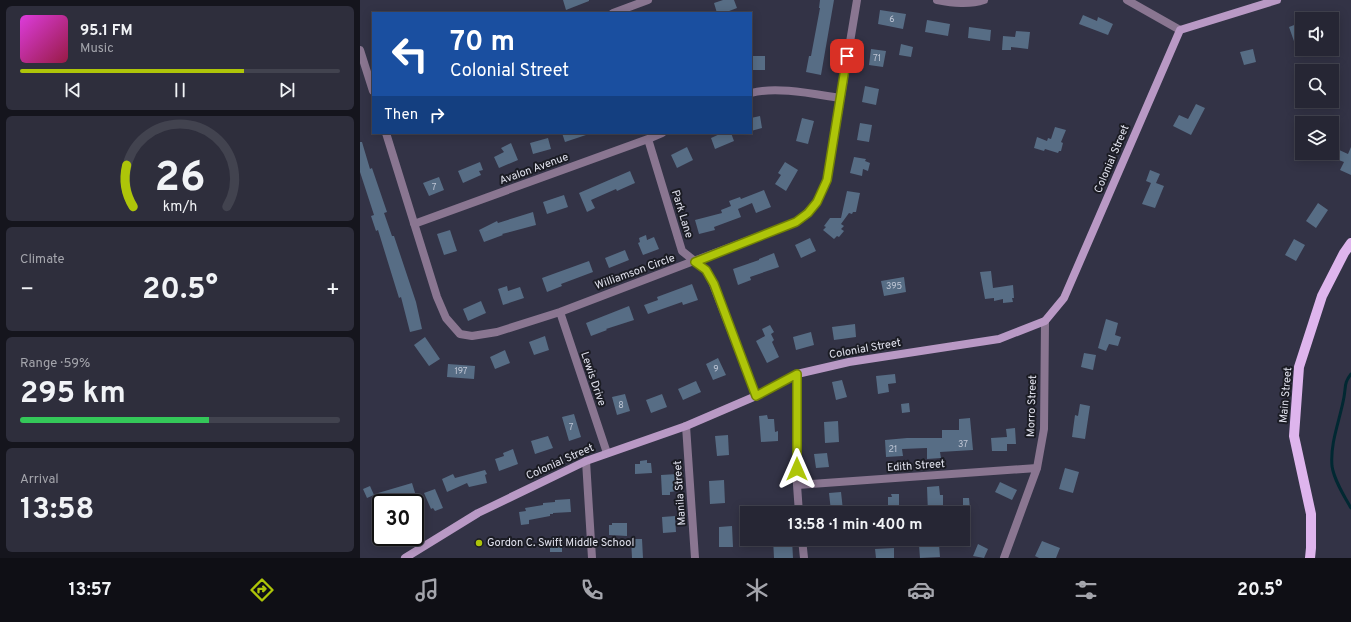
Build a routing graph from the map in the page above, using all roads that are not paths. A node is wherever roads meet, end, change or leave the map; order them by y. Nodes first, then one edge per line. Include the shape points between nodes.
1 (648, 0) edge
2 (857, 0) edge
3 (937, 0) edge
4 (984, 0) edge
5 (1127, 0) edge
6 (1277, 0) edge
7 (616, 12) edge
8 (1180, 30) junction
9 (360, 50) edge
10 (372, 88) edge
11 (752, 93) edge
12 (840, 98) junction
13 (386, 134) edge
14 (660, 134) edge
15 (648, 139) junction
16 (414, 224) junction
17 (1351, 243) edge
18 (695, 262) junction
19 (560, 312) junction
20 (1045, 322) junction
21 (797, 374) junction
22 (756, 396) junction
23 (686, 426) junction
24 (607, 453) junction
25 (586, 461) junction
26 (1037, 468) junction
27 (796, 485) junction
28 (799, 506) edge
29 (803, 546) edge
30 (405, 558) edge
31 (592, 558) edge
32 (695, 558) edge
33 (804, 558) edge
34 (1004, 558) edge
35 (1310, 558) edge

1 - 7 street
2 - 12 street, Williamson Circle
3 - 4 street via 964,3
5 - 8 street
6 - 8 street
8 - 20 street, Colonial Street via 1064,298
9 - 10 street
11 - 12 street via 792,91
12 - 18 street, Williamson Circle via 827,180 817,202 808,213 796,222
13 - 16 street, Williamson Circle
14 - 15 street, Avalon Avenue
15 - 16 street, Avalon Avenue
15 - 18 street, Park Lane via 682,251
16 - 19 street, Williamson Circle via 437,297 446,318 460,334 472,336 497,332
17 - 35 main road, Main Street via 1322,296 1299,368 1294,436 1311,514
18 - 19 street, Williamson Circle
18 - 22 street, Park Lane via 706,270 714,284
19 - 24 street, Lewis Drive
20 - 21 street, Colonial Street via 999,340 849,362
20 - 26 street, Morro Street via 1044,429
21 - 22 street, Colonial Street
21 - 27 street
22 - 23 street, Colonial Street
23 - 24 street, Colonial Street
23 - 32 street, Manila Street
24 - 25 street, Colonial Street
25 - 30 street, Colonial Street via 478,512
25 - 31 street
26 - 27 street, Edith Street
26 - 34 street, Morro Street
27 - 28 street
29 - 33 street

